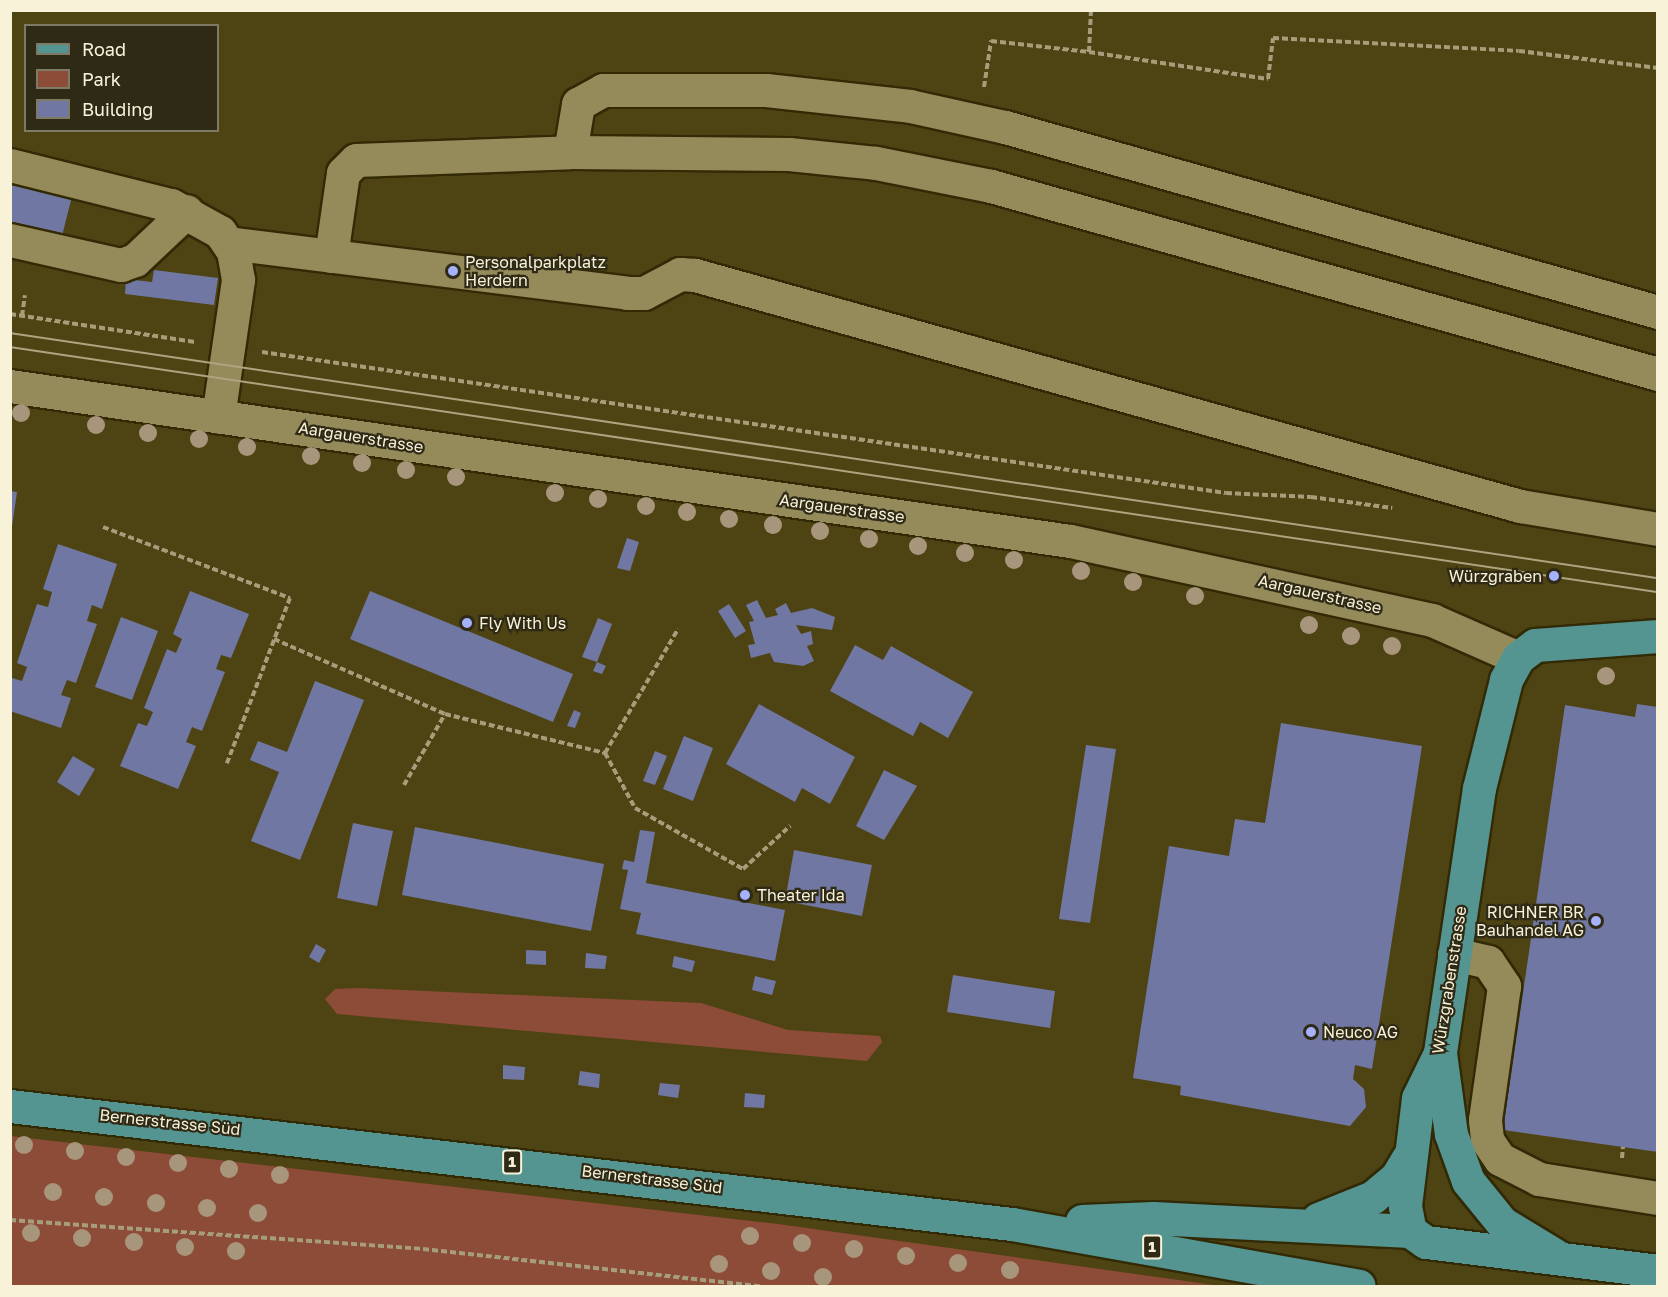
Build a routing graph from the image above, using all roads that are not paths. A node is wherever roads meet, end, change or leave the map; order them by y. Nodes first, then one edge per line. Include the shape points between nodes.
1 (570, 152) junction
2 (10, 165) edge
3 (187, 212) junction
4 (10, 240) edge
5 (228, 243) junction
6 (331, 256) junction
7 (1658, 312) edge
8 (1658, 374) edge
9 (10, 386) edge
10 (218, 417) junction
11 (1658, 529) edge
12 (1658, 636) edge
13 (1518, 658) junction
14 (1454, 954) junction
15 (1440, 1053) junction
16 (10, 1106) edge
17 (1408, 1158) junction
18 (1658, 1198) edge
19 (1304, 1222) junction
20 (1012, 1224) junction
21 (1410, 1231) junction
22 (1580, 1263) junction
23 (1649, 1270) edge
24 (1359, 1287) edge

1 - 6 street via 352,161 343,173
1 - 7 street via 580,101 591,93 621,88 818,94 977,121
1 - 8 street via 771,153 932,172
2 - 3 street
3 - 4 street via 135,260 121,265
3 - 5 street via 210,224
5 - 6 street
5 - 10 street via 238,280
6 - 11 street via 635,294 680,274 695,275 1520,506
9 - 10 street, Aargauerstrasse
10 - 13 street, Aargauerstrasse via 1070,541 1432,620
12 - 13 main road via 1549,641
13 - 14 main road, Würzgrabenstrasse via 1488,736
14 - 15 main road, Würzgrabenstrasse
14 - 18 street via 1488,962 1502,980 1485,1131 1500,1159 1539,1179
15 - 17 main road, Würzgrabenstrasse via 1418,1098
15 - 22 main road via 1451,1134 1482,1203 1520,1236
16 - 20 main road, Bernerstrasse Süd / 1
17 - 19 main road via 1396,1179 1373,1197
17 - 21 main road, Würzgrabenstrasse
19 - 20 main road via 1153,1218
19 - 21 main road
20 - 24 main road, Bernerstrasse Süd / 1
21 - 22 main road via 1426,1242 1458,1251
22 - 23 main road

